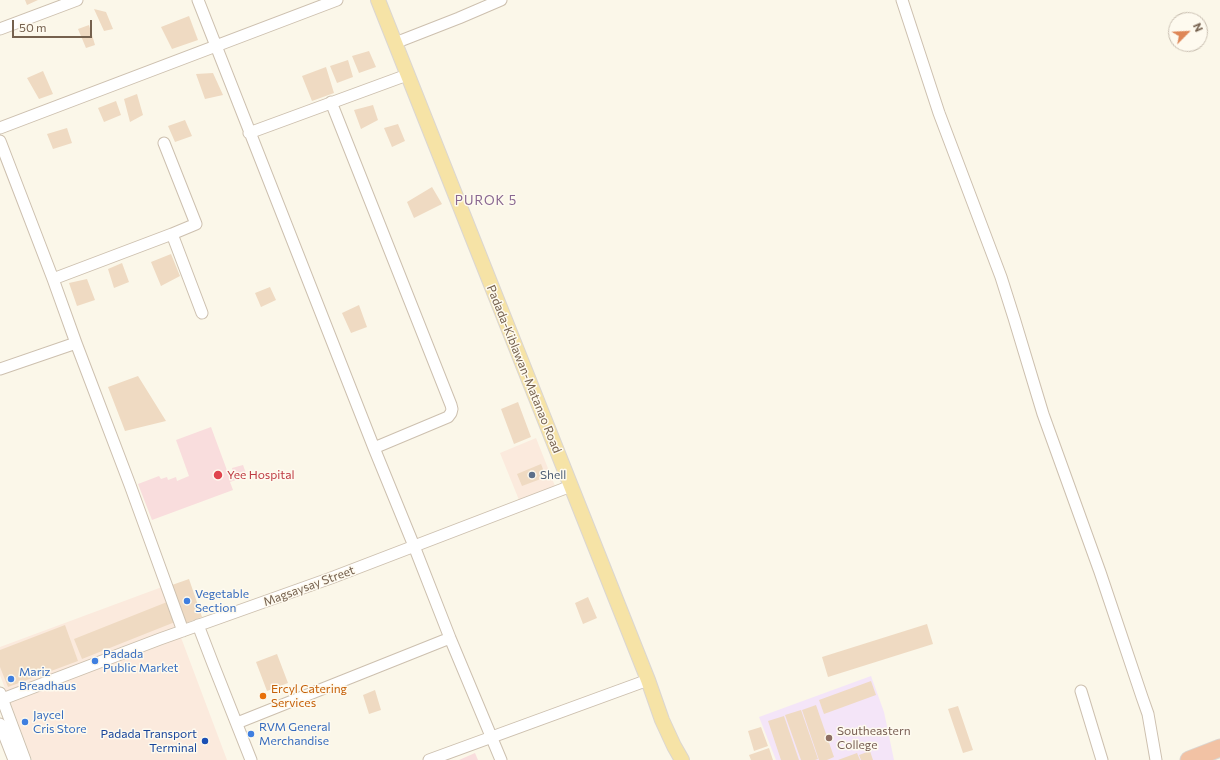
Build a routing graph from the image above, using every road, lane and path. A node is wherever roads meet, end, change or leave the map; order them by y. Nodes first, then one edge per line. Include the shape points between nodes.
1 (77, 0) edge
2 (198, 0) edge
3 (337, 0) edge
4 (378, 0) edge
5 (501, 0) edge
6 (902, 0) edge
7 (0, 28) edge
8 (395, 43) junction
9 (216, 46) junction
10 (407, 75) junction
11 (331, 102) junction
12 (0, 128) edge
13 (249, 132) junction
14 (0, 141) edge
15 (164, 142) dead end
16 (172, 234) junction
17 (53, 279) junction
18 (202, 313) dead end
19 (76, 343) junction
20 (0, 369) edge
21 (374, 448) junction
22 (571, 486) junction
23 (414, 546) junction
24 (198, 625) junction
25 (183, 630) junction
26 (450, 638) junction
27 (648, 680) junction
28 (1081, 691) dead end
29 (1, 697) edge
30 (237, 723) junction
31 (0, 724) edge
32 (492, 736) junction
33 (1220, 748) edge
34 (14, 760) edge
35 (25, 760) edge
36 (251, 760) edge
37 (428, 760) edge
38 (501, 760) edge
39 (682, 760) edge
40 (1102, 760) edge
41 (1156, 760) edge
42 (1189, 760) edge

1 - 7 street
2 - 9 street
3 - 9 street
4 - 8 main road, Padada-Kiblawan-Matanao Road
5 - 8 street
6 - 41 street via 939,113 1003,284 1043,414 1142,696 1148,714
8 - 10 main road, Padada-Kiblawan-Matanao Road
9 - 12 street
9 - 13 street
10 - 11 street
10 - 22 main road, Padada-Kiblawan-Matanao Road
11 - 13 street
11 - 21 street via 452,409 448,417
13 - 21 street
14 - 17 street
15 - 16 street via 196,224
16 - 17 street
16 - 18 street
17 - 19 street
19 - 20 street
19 - 25 street
21 - 23 street
22 - 23 street, Magsaysay Street
22 - 27 main road, Padada-Kiblawan-Matanao Road
23 - 24 street, Magsaysay Street
23 - 26 street
24 - 25 street, Magsaysay Street
24 - 30 street
25 - 29 street, Magsaysay Street
26 - 30 street
26 - 32 street
27 - 32 street
27 - 39 main road, Padada-Kiblawan-Matanao Road via 662,720
28 - 40 street
29 - 35 street
30 - 36 street
31 - 34 street
32 - 37 street
32 - 38 street
33 - 42 highway

